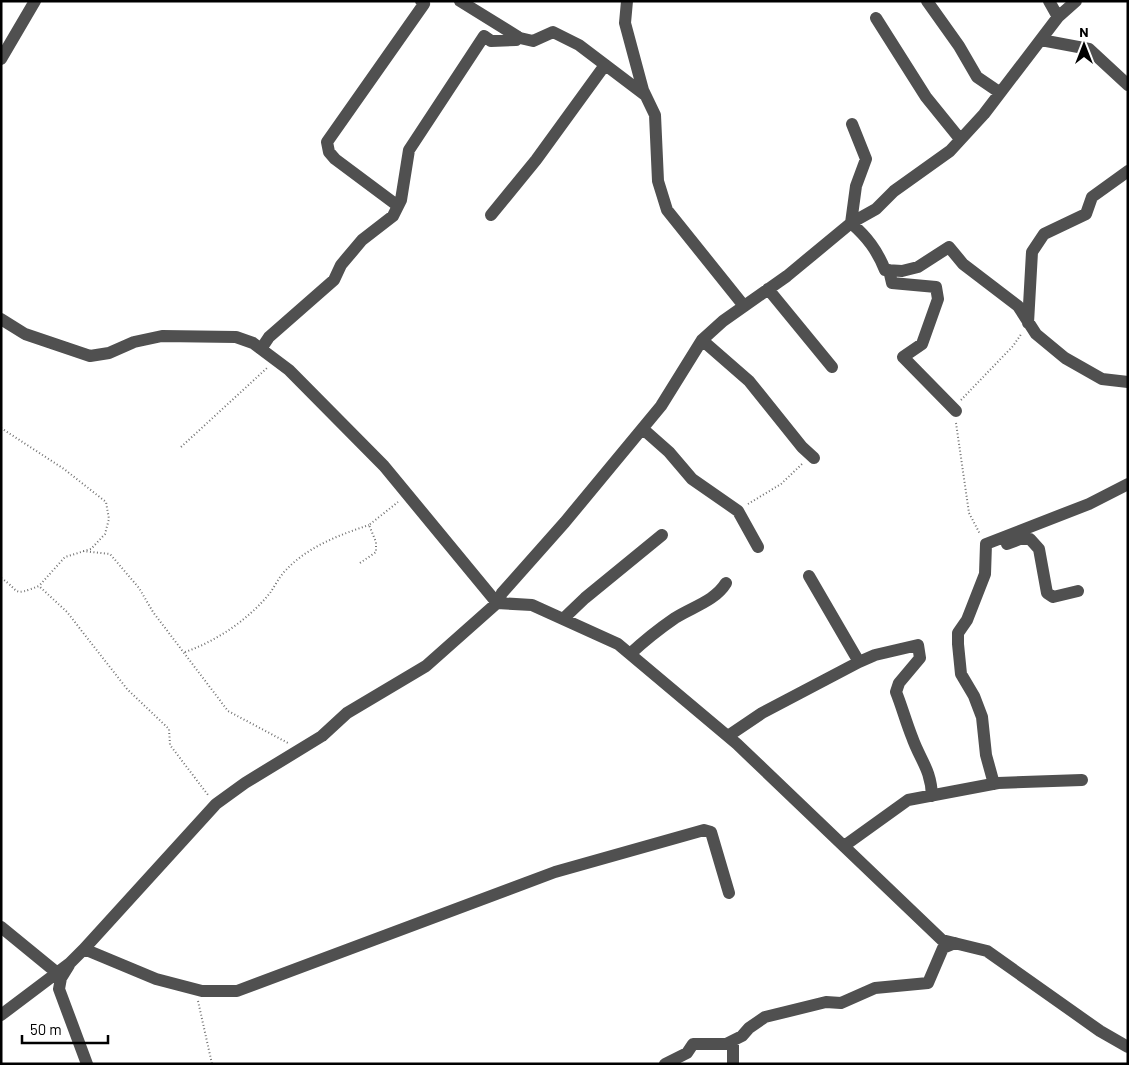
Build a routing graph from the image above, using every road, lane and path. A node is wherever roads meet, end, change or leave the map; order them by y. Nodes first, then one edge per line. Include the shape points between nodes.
1 (35, 1) edge
2 (421, 1) edge
3 (460, 1) edge
4 (627, 1) edge
5 (926, 1) edge
6 (1049, 1) edge
7 (1060, 1) edge
8 (1076, 1) edge
9 (876, 18) dead end
10 (1058, 18) junction
11 (517, 36) junction
12 (1041, 40) junction
13 (1, 59) edge
14 (605, 65) junction
15 (1128, 85) edge
16 (999, 92) junction
17 (645, 95) junction
18 (852, 124) dead end
19 (960, 140) junction
20 (1128, 171) edge
21 (398, 206) junction
22 (490, 215) dead end
23 (850, 223) junction
24 (889, 270) junction
25 (768, 289) junction
26 (744, 306) junction
27 (1, 319) edge
28 (1028, 323) junction
29 (702, 340) junction
30 (261, 349) junction
31 (276, 360) junction
32 (832, 367) dead end
33 (1128, 382) edge
34 (956, 411) junction
35 (1, 428) edge
36 (643, 429) junction
37 (181, 447) dead end
38 (814, 458) joint
39 (1128, 484) edge
40 (407, 494) junction
41 (738, 511) junction
42 (369, 525) junction
43 (662, 535) dead end
44 (758, 547) dead end
45 (987, 547) junction
46 (83, 551) junction
47 (360, 563) dead end
48 (809, 576) dead end
49 (1, 578) edge
50 (726, 583) dead end
51 (39, 586) junction
52 (1078, 591) dead end
53 (497, 603) junction
54 (563, 619) junction
55 (184, 652) junction
56 (630, 654) junction
57 (859, 662) junction
58 (728, 736) junction
59 (298, 750) junction
60 (1082, 780) dead end
61 (994, 784) junction
62 (932, 796) junction
63 (216, 804) junction
64 (844, 846) junction
65 (729, 893) dead end
66 (1, 927) edge
67 (955, 943) junction
68 (84, 949) junction
69 (70, 963) junction
70 (56, 972) junction
71 (197, 999) dead end
72 (1, 1015) edge
73 (733, 1041) junction
74 (1128, 1047) edge
75 (86, 1064) edge
76 (212, 1064) edge
77 (665, 1064) edge
78 (733, 1064) edge

1 - 13 street
2 - 21 street via 424,4 408,30 327,142 335,159
3 - 11 street
4 - 17 street via 625,23
5 - 16 street via 977,77
6 - 10 street
7 - 10 street
8 - 10 street
9 - 19 street via 926,97
10 - 12 street
11 - 14 street via 533,41 553,32 579,45
11 - 21 street via 516,40 491,41 484,36 409,150
12 - 15 street via 1089,49
12 - 16 street
14 - 17 street
14 - 22 street via 536,160
16 - 19 street
17 - 26 street via 655,116 658,181 666,210
18 - 23 street via 866,160 856,186
19 - 23 street via 876,209
20 - 28 street via 1092,197 1086,214 1044,234 1032,252
21 - 30 street via 393,216 362,240 341,264 334,280 269,337
23 - 24 street via 864,234 885,270
23 - 25 street
24 - 28 street via 918,267 949,247 963,264 1018,306
24 - 34 street via 892,283 936,287 938,299 922,344 903,357
25 - 26 street
25 - 32 street
26 - 29 street
27 - 30 street via 25,334 90,356 162,336 236,336
28 - 33 street via 1036,334 1088,373 1102,380
28 - 34 path via 1013,346 958,404
29 - 36 street via 669,396
29 - 38 street via 749,381 802,448
30 - 31 street
31 - 37 path
31 - 40 street via 290,370 384,466
34 - 45 path via 954,417 970,513
35 - 46 path via 64,469 106,502 109,519 105,534 91,549
36 - 41 street via 692,479
36 - 53 street via 502,593
38 - 41 path
39 - 45 street
40 - 42 path
40 - 53 street
41 - 44 street
42 - 47 path via 376,542 376,552
42 - 55 path via 321,544 285,571 256,608 223,634
43 - 54 street
45 - 52 street via 1030,539 1039,549 1048,593 1053,597
45 - 61 street via 985,574 967,620 958,633 958,644 961,674 982,717 986,755
46 - 51 path via 65,557
46 - 55 path via 110,554 139,588
48 - 57 street
49 - 51 path via 13,590 23,592
50 - 56 street
51 - 63 path via 67,612 127,689 169,729 170,745
53 - 54 street via 532,605
53 - 59 street via 426,666 346,713 322,736
54 - 56 street via 618,644
55 - 59 path via 228,711
56 - 58 street
57 - 58 street via 762,713
57 - 62 street via 918,645 920,658 896,692 912,739 932,780
58 - 64 street
59 - 63 street
60 - 61 street
61 - 62 street
62 - 64 street via 908,800
63 - 68 street
64 - 67 street via 942,940
65 - 68 street via 711,832 704,830 555,872 237,991 202,991 156,979
66 - 70 street
67 - 73 street via 943,948 928,983 875,988 841,1002 826,1002 765,1017
67 - 74 street via 987,950 1100,1031
68 - 69 street
69 - 70 street
69 - 75 street via 61,978 60,989
70 - 72 street
71 - 76 path
73 - 77 street via 693,1044 687,1052
73 - 78 street

